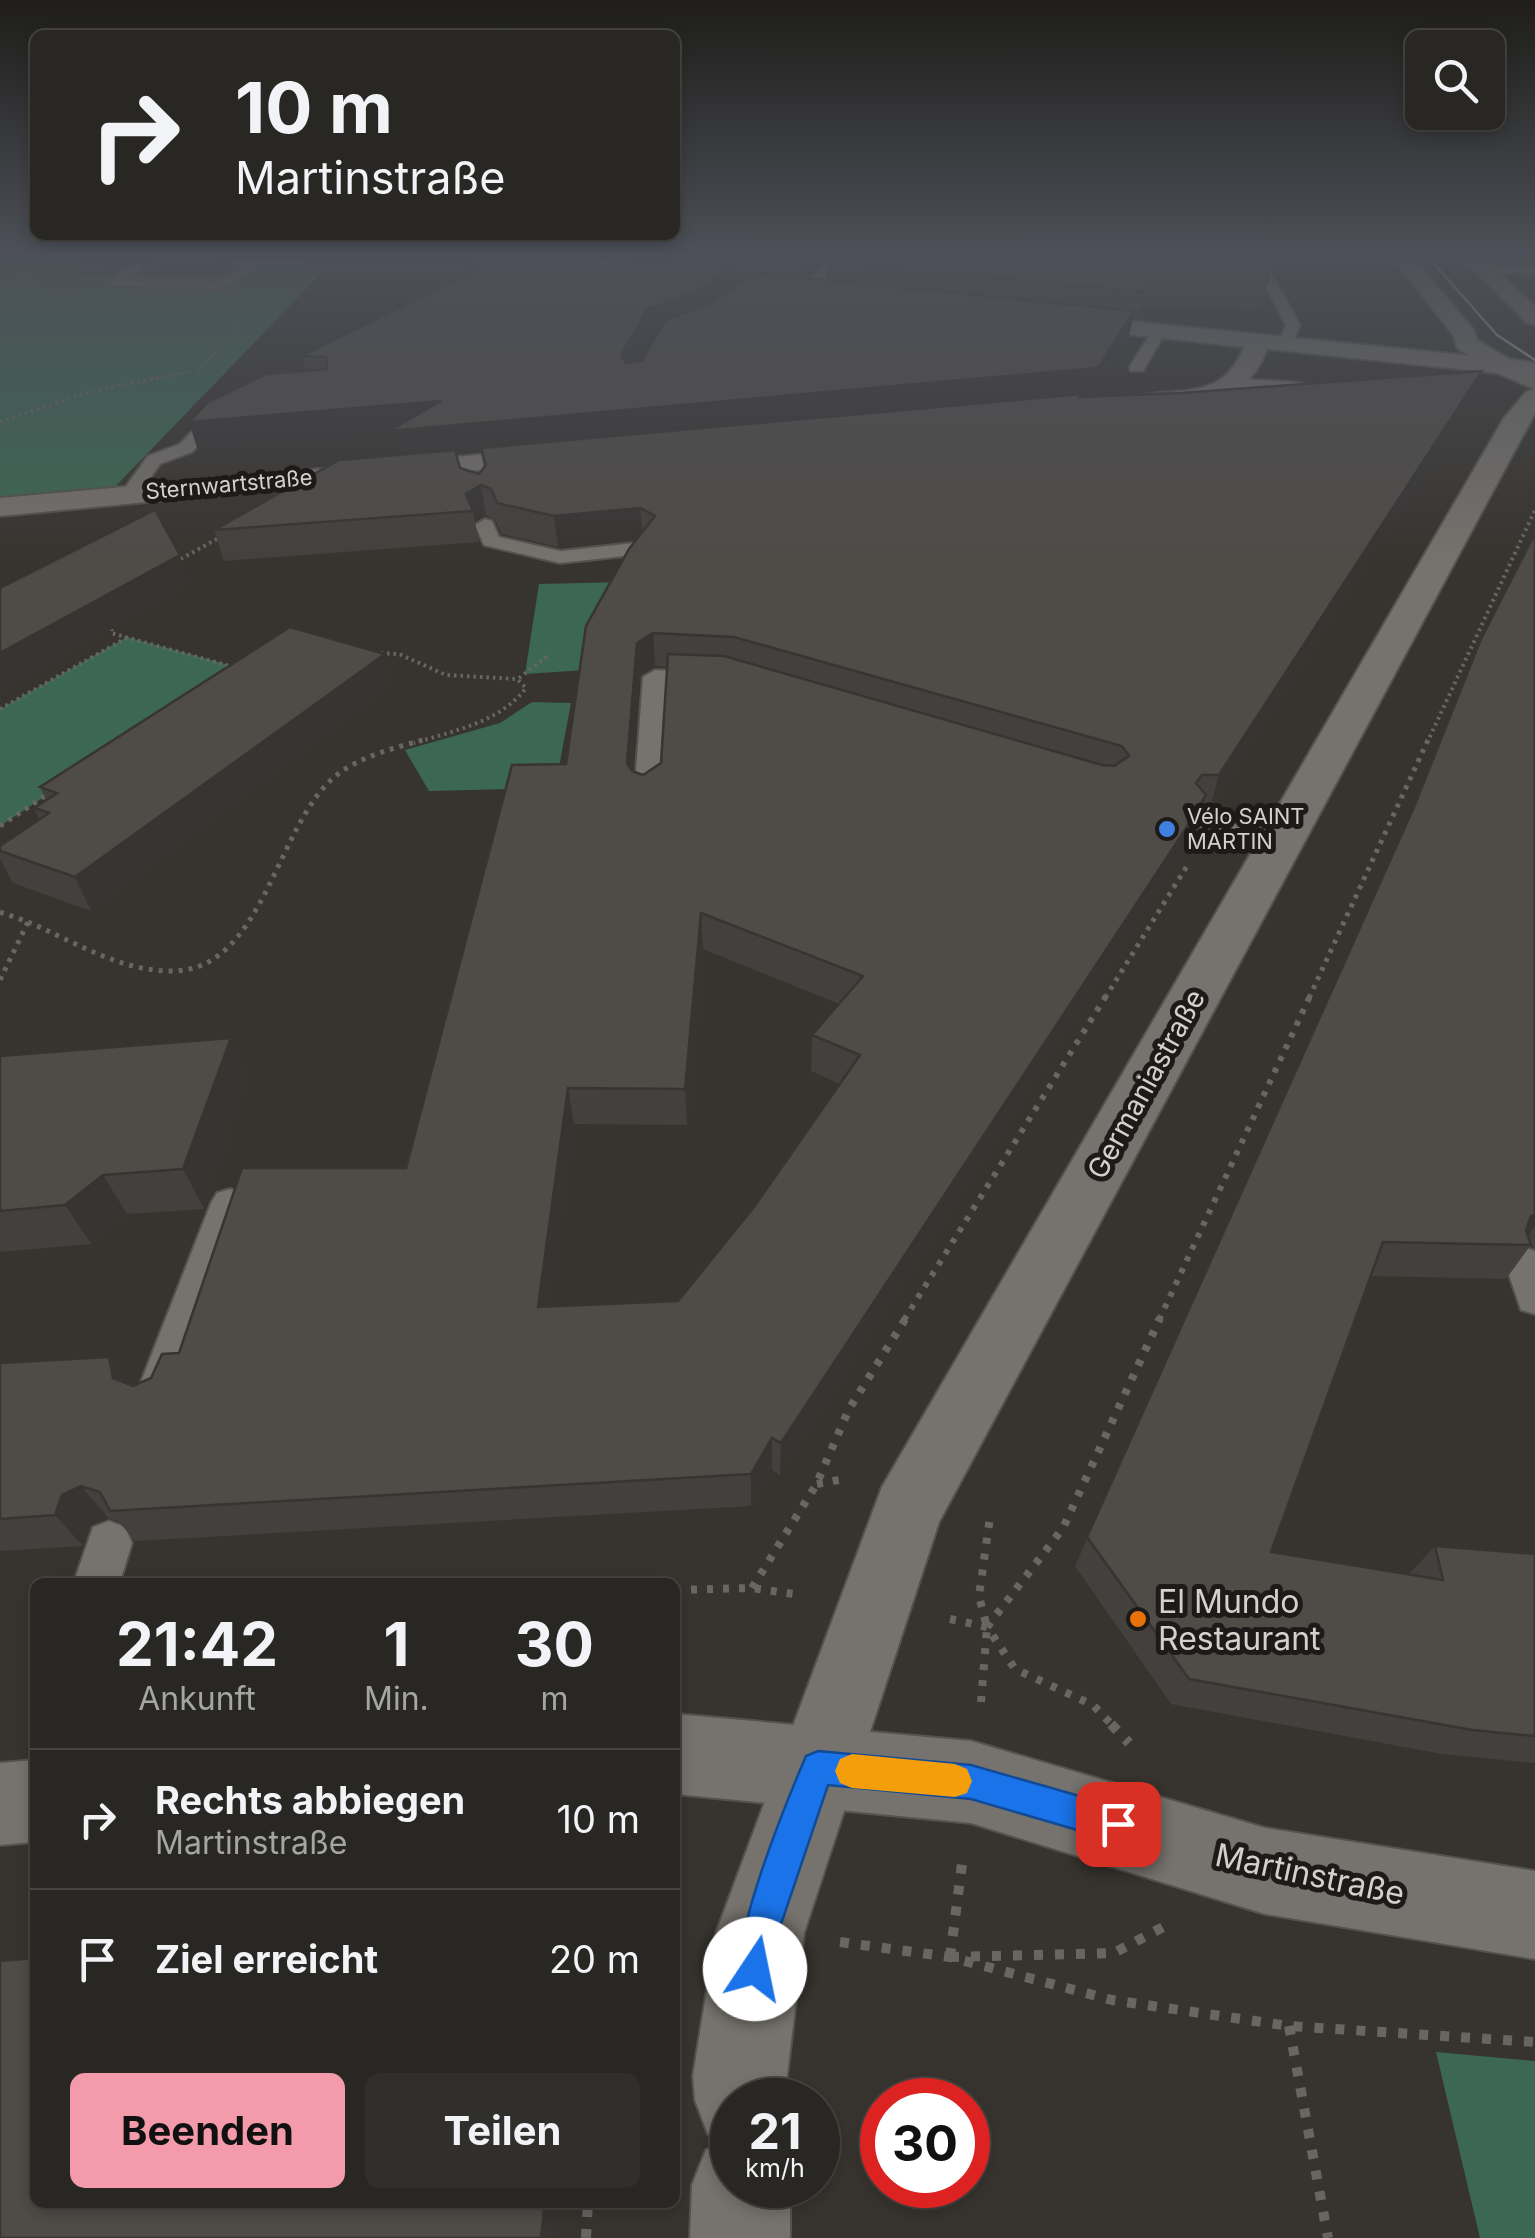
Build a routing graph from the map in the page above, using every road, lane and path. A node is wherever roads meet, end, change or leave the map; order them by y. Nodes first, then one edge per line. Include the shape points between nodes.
1 (212, 355) edge
2 (1145, 355) edge
3 (1261, 355) edge
4 (1406, 355) edge
5 (1485, 355) edge
6 (1504, 366) junction
7 (1138, 368) dead end
8 (198, 370) junction
9 (1535, 370) edge
10 (186, 384) dead end
11 (1234, 384) junction
12 (1320, 384) edge
13 (242, 398) edge
14 (1530, 403) edge
15 (1110, 407) edge
16 (0, 422) edge
17 (585, 454) edge
18 (131, 492) junction
19 (0, 507) edge
20 (1535, 510) edge
21 (485, 525) edge
22 (642, 548) edge
23 (114, 614) edge
24 (127, 638) junction
25 (370, 654) edge
26 (550, 654) dead end
27 (518, 678) junction
28 (224, 679) edge
29 (745, 685) edge
30 (0, 709) edge
31 (64, 784) edge
32 (648, 798) edge
33 (1209, 821) joint
34 (0, 826) edge
35 (1280, 842) junction
36 (0, 912) edge
37 (28, 922) junction
38 (0, 980) edge
39 (230, 1203) edge
40 (155, 1398) edge
41 (992, 1505) dead end
42 (752, 1588) junction
43 (680, 1590) edge
44 (792, 1594) dead end
45 (953, 1620) dead end
46 (987, 1627) junction
47 (984, 1677) dead end
48 (1116, 1730) dead end
49 (680, 1754) edge
50 (818, 1768) junction
51 (960, 1886) dead end
52 (1535, 1915) edge
53 (872, 1946) dead end
54 (1114, 1953) dead end
55 (950, 1957) junction
56 (1289, 2026) junction
57 (1535, 2042) edge
58 (740, 2078) edge
59 (588, 2208) edge
60 (740, 2208) edge
61 (586, 2238) edge
62 (740, 2238) edge
63 (1328, 2238) edge

1 - 8 path
2 - 7 lane
3 - 11 street
4 - 6 street
5 - 6 street
6 - 9 street
6 - 14 street, Germaniastraße
8 - 10 path
8 - 16 path via 86,393
11 - 12 lane
11 - 15 street
13 - 18 lane via 230,401 186,448 154,460
14 - 35 street, Germaniastraße
17 - 18 street, Sternwartstraße via 470,471
18 - 19 street, Sternwartstraße
20 - 46 path via 1063,1528
21 - 22 lane via 491,541 547,556
23 - 24 path via 110,633
24 - 28 path via 240,668
24 - 30 path
25 - 27 path via 399,654 446,675
26 - 27 path
27 - 37 path via 526,688 507,708 363,757 334,777 295,828 232,945 211,962 182,972 152,972
29 - 32 lane via 655,678
31 - 34 path
33 - 35 lane
33 - 42 path via 848,1409 816,1484
35 - 50 street, Germaniastraße via 907,1511
36 - 37 path
37 - 38 path
39 - 40 lane
41 - 46 path via 979,1596
42 - 43 path
42 - 44 path
45 - 46 path
46 - 47 path
46 - 48 path via 1015,1669 1093,1704
49 - 50 street, Martinstraße
50 - 52 street, Martinstraße via 971,1782 1264,1871
50 - 58 street, Germaniastraße via 760,1933
51 - 55 path
53 - 55 path
54 - 55 path
55 - 56 path via 1112,2000
56 - 57 path
56 - 63 path
59 - 61 path
60 - 62 street

